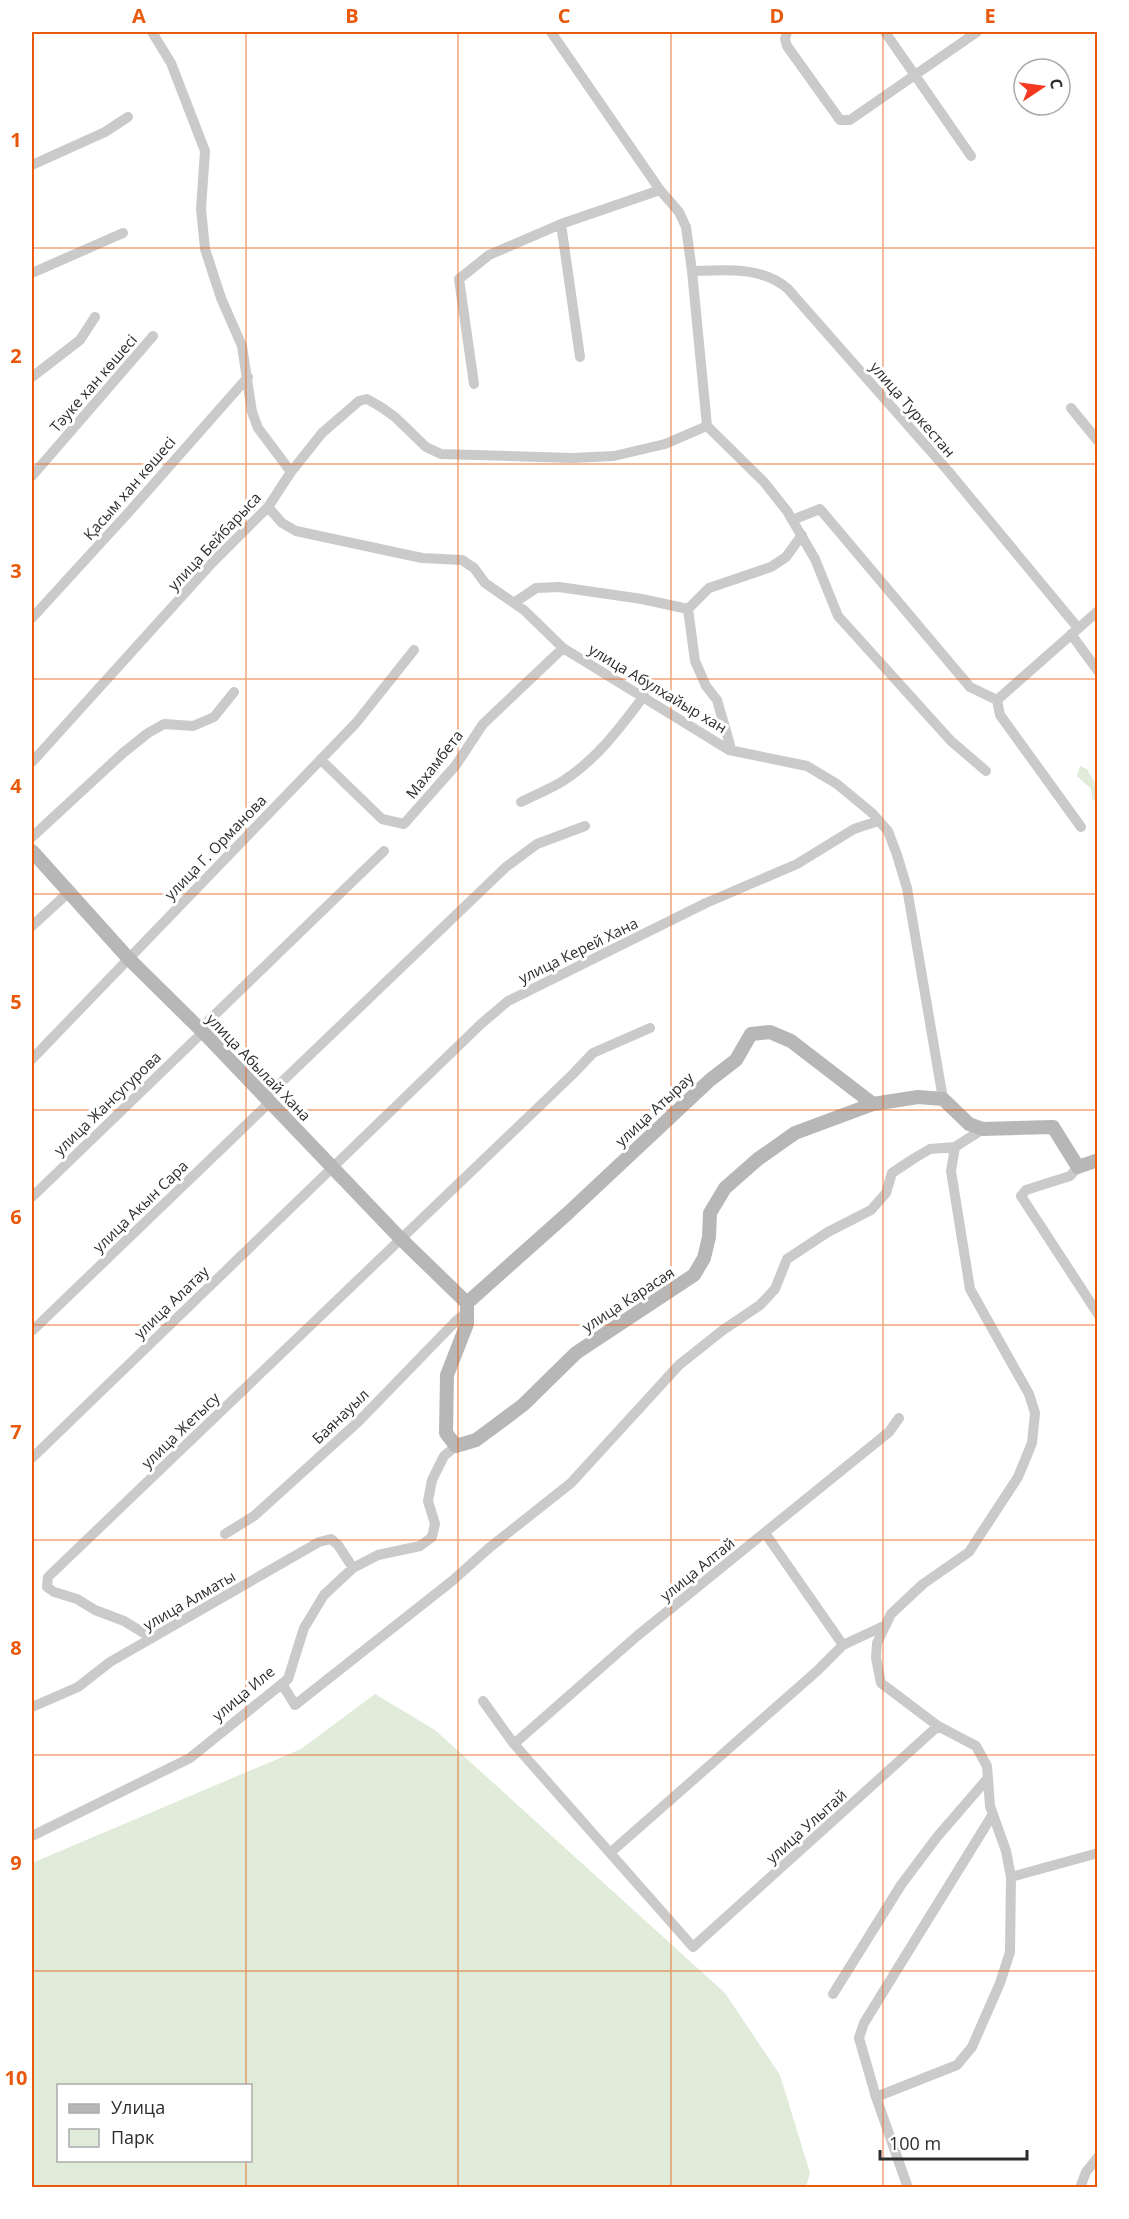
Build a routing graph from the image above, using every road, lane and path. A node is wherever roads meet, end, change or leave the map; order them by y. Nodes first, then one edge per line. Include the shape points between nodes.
1 (152, 32) edge
2 (551, 32) edge
3 (787, 32) edge
4 (885, 32) edge
5 (977, 32) edge
6 (916, 75) junction
7 (128, 117) dead end
8 (971, 156) dead end
9 (32, 165) edge
10 (660, 190) junction
11 (561, 224) junction
12 (123, 233) dead end
13 (692, 271) junction
14 (32, 273) edge
15 (94, 317) dead end
16 (153, 336) dead end
17 (580, 357) dead end
18 (32, 377) edge
19 (248, 377) junction
20 (474, 384) dead end
21 (1071, 408) dead end
22 (707, 426) junction
23 (1098, 441) edge
24 (291, 472) junction
25 (32, 476) edge
26 (268, 507) junction
27 (792, 520) junction
28 (802, 535) junction
29 (514, 603) junction
30 (688, 609) junction
31 (1098, 611) edge
32 (32, 618) edge
33 (1074, 631) junction
34 (563, 648) junction
35 (414, 650) dead end
36 (1098, 671) edge
37 (234, 692) dead end
38 (644, 696) junction
39 (997, 700) junction
40 (729, 750) junction
41 (321, 760) junction
42 (32, 762) edge
43 (986, 771) dead end
44 (521, 802) dead end
45 (878, 821) junction
46 (585, 826) dead end
47 (1081, 827) dead end
48 (32, 837) edge
49 (384, 850) dead end
50 (32, 851) edge
51 (69, 892) junction
52 (32, 926) edge
53 (129, 959) junction
54 (650, 1028) dead end
55 (201, 1030) junction
56 (32, 1059) edge
57 (268, 1099) junction
58 (943, 1099) junction
59 (873, 1104) junction
60 (983, 1129) junction
61 (955, 1147) junction
62 (1098, 1160) edge
63 (333, 1167) junction
64 (1078, 1167) junction
65 (32, 1197) edge
66 (400, 1238) junction
67 (468, 1307) junction
68 (1098, 1314) edge
69 (32, 1331) edge
70 (898, 1418) dead end
71 (456, 1446) junction
72 (32, 1458) edge
73 (765, 1533) junction
74 (225, 1534) dead end
75 (353, 1568) junction
76 (886, 1625) junction
77 (152, 1638) junction
78 (843, 1645) junction
79 (282, 1684) junction
80 (483, 1701) dead end
81 (32, 1707) edge
82 (938, 1726) junction
83 (514, 1744) junction
84 (988, 1778) junction
85 (993, 1814) junction
86 (32, 1836) edge
87 (610, 1853) junction
88 (1098, 1853) edge
89 (1011, 1877) junction
90 (833, 1994) dead end
91 (876, 2097) junction
92 (1098, 2157) edge
93 (908, 2187) edge
94 (1080, 2187) edge

1 - 19 street via 171,63 205,151 201,209 205,249 242,346
2 - 10 street
3 - 6 street via 788,46 840,120 850,120
4 - 6 street
5 - 6 street
6 - 8 street
7 - 9 street via 105,132
10 - 11 street
10 - 13 street via 686,227
11 - 17 street
11 - 20 street via 489,255 459,279
12 - 14 street
13 - 22 street
13 - 33 street, улица Туркестан via 756,273 777,279 788,289 949,472
15 - 18 street via 80,340
16 - 25 street, Тәуке хан көшесі
19 - 24 street via 258,428
19 - 32 street, Қасым хан көшесі
21 - 23 street
22 - 24 street, улица Бейбарыса via 665,444 614,456 441,454 426,447 395,417 367,399 359,401 322,433
22 - 27 street via 764,482
24 - 26 street, улица Бейбарыса
26 - 29 street, улица Абулхайыр хан via 282,523 296,531 422,558 462,560 485,583
26 - 42 street, улица Бейбарыса via 212,562
27 - 28 street
27 - 39 street via 820,509 970,687
28 - 30 street via 786,557 750,575 709,588
28 - 43 street via 838,616 951,741
29 - 30 street via 536,588 559,587
29 - 34 street, улица Абулхайыр хан
30 - 40 street via 695,661 717,700
31 - 33 street
33 - 36 street, улица Туркестан
33 - 39 street
34 - 38 street, улица Абулхайыр хан
34 - 41 street, Махамбета via 483,724 456,765 404,824 382,819
35 - 41 street, улица Г. Орманова
37 - 48 street via 214,717 193,726 164,724 148,733
38 - 40 street, улица Абулхайыр хан
38 - 44 street via 609,742 587,763
39 - 47 street via 1000,715
40 - 45 street, улица Абулхайыр хан via 807,766 837,784
41 - 53 street, улица Г. Орманова
45 - 58 street, улица Абулхайыр хан via 888,831 907,888
45 - 63 street, улица Керей Хана via 854,829 797,864 706,903 508,1001
46 - 57 street, улица Акын Сара via 537,844 506,867
49 - 55 street, улица Жансугурова
50 - 51 street, улица Абылай Хана
51 - 52 street
51 - 53 street, улица Абылай Хана
53 - 55 street, улица Абылай Хана
53 - 56 street, улица Г. Орманова
54 - 66 street via 593,1053
55 - 57 street, улица Абылай Хана
55 - 65 street, улица Жансугурова
57 - 63 street, улица Абылай Хана
57 - 69 street, улица Акын Сара
58 - 59 street, улица Карасая via 918,1097
58 - 60 street via 969,1124
59 - 67 street, улица Атырау via 791,1041 770,1032 752,1034 736,1060
59 - 71 street, улица Карасая via 795,1133 758,1159 725,1188 710,1213 704,1258 694,1275 576,1353 524,1405 476,1440
60 - 61 street
60 - 64 street via 1053,1127
61 - 76 street via 951,1171 969,1289 1029,1394 1035,1413 1032,1443 1017,1477 969,1552 923,1584 891,1614
61 - 79 street via 930,1149 913,1159 892,1173 886,1193 872,1210 787,1259 775,1289 760,1305 679,1365 571,1483 452,1581 295,1704
62 - 64 street
63 - 66 street, улица Абылай Хана
63 - 72 street, улица Алатау
64 - 68 street via 1070,1176 1026,1190 1022,1196
66 - 67 street, улица Абылай Хана
66 - 77 street, улица Жетысу via 48,1577 46,1587 54,1592 124,1621
67 - 71 street via 467,1324 447,1375 446,1433
67 - 74 street, Баянауыл via 358,1422 254,1516
70 - 73 street, улица Алтай via 889,1432
71 - 75 street, улица Иле via 444,1456 432,1480 428,1501 435,1524 432,1537 420,1546 378,1555
73 - 78 street
73 - 83 street, улица Алтай via 637,1636
75 - 77 street, улица Алматы via 332,1539 319,1542
75 - 79 street, улица Иле via 324,1595 304,1628 288,1678
76 - 78 street
76 - 82 street via 877,1643 881,1683
77 - 81 street, улица Алматы via 110,1662 78,1687
78 - 87 street
79 - 86 street, улица Иле via 190,1758
80 - 83 street
82 - 84 street via 975,1746 987,1766
82 - 87 street, улица Улытай via 693,1947
83 - 87 street
84 - 85 street
84 - 90 street via 901,1885
85 - 89 street
85 - 91 street via 864,2023 860,2038
88 - 89 street
89 - 91 street via 1010,1952 972,2047 957,2065
91 - 93 street
92 - 94 street

